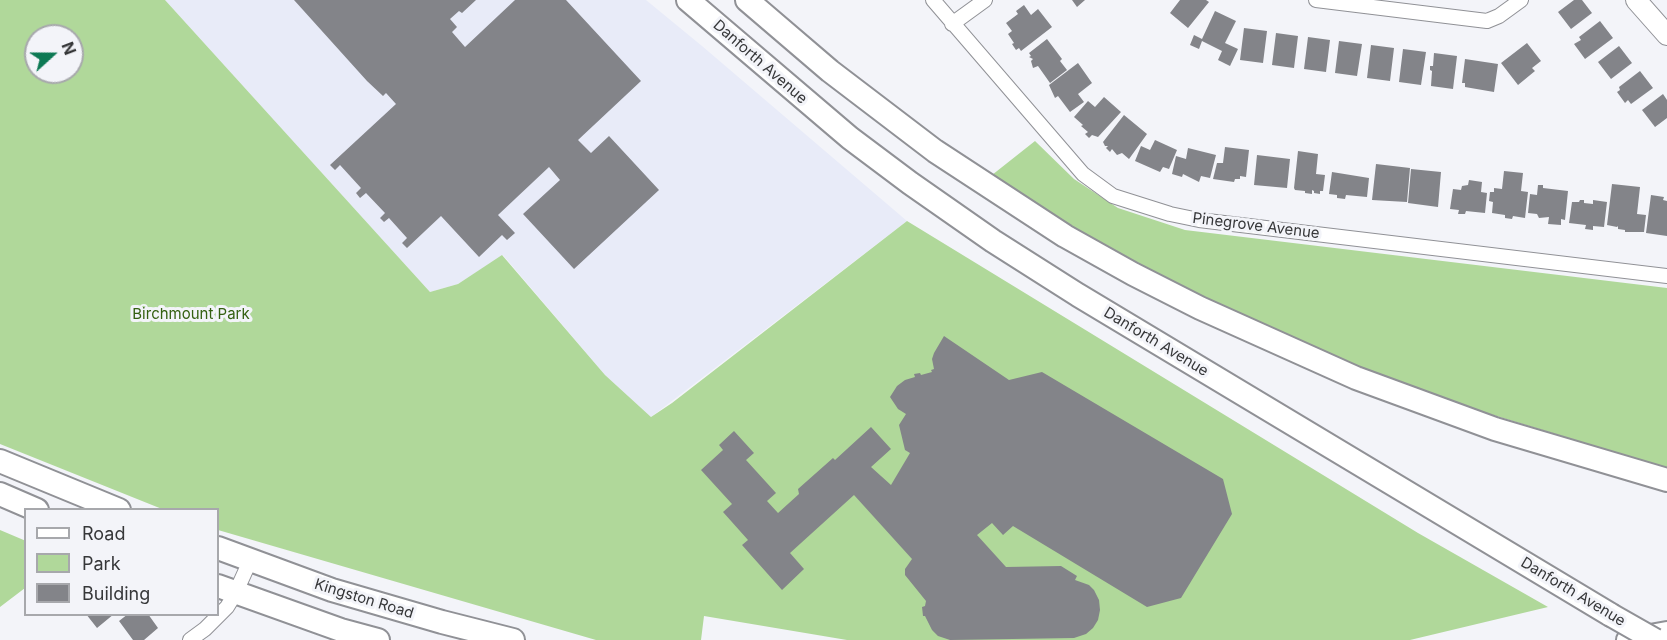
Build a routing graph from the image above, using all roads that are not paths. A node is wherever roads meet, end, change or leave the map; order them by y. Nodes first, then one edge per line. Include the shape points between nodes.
1 (688, 0) edge
2 (747, 0) edge
3 (933, 0) edge
4 (985, 0) edge
5 (1316, 0) edge
6 (1521, 0) edge
7 (1636, 0) edge
8 (952, 24) junction
9 (1667, 35) edge
10 (1667, 276) edge
11 (0, 461) edge
12 (1667, 480) edge
13 (0, 494) edge
14 (32, 508) edge
15 (114, 508) edge
16 (219, 548) edge
17 (250, 561) junction
18 (226, 590) edge
19 (219, 616) edge
20 (219, 616) edge
21 (1667, 633) edge
22 (190, 640) edge
23 (378, 640) edge
24 (513, 640) edge
25 (1628, 640) edge
26 (1655, 640) edge

1 - 26 main road, Danforth Avenue, bridge via 850,138 993,241
2 - 12 main road via 830,71 935,151 1065,236 1133,274 1356,378 1495,429
3 - 8 street, Pinegrove Avenue
4 - 8 street
5 - 6 street via 1486,21
7 - 9 street
8 - 10 street, Pinegrove Avenue via 1083,174 1113,196 1199,220
11 - 15 main road
13 - 14 main road
16 - 17 main road, Kingston Road
17 - 18 street
17 - 24 main road, Kingston Road via 344,594
18 - 20 street via 227,607
18 - 23 main road
19 - 22 street
21 - 25 main road

